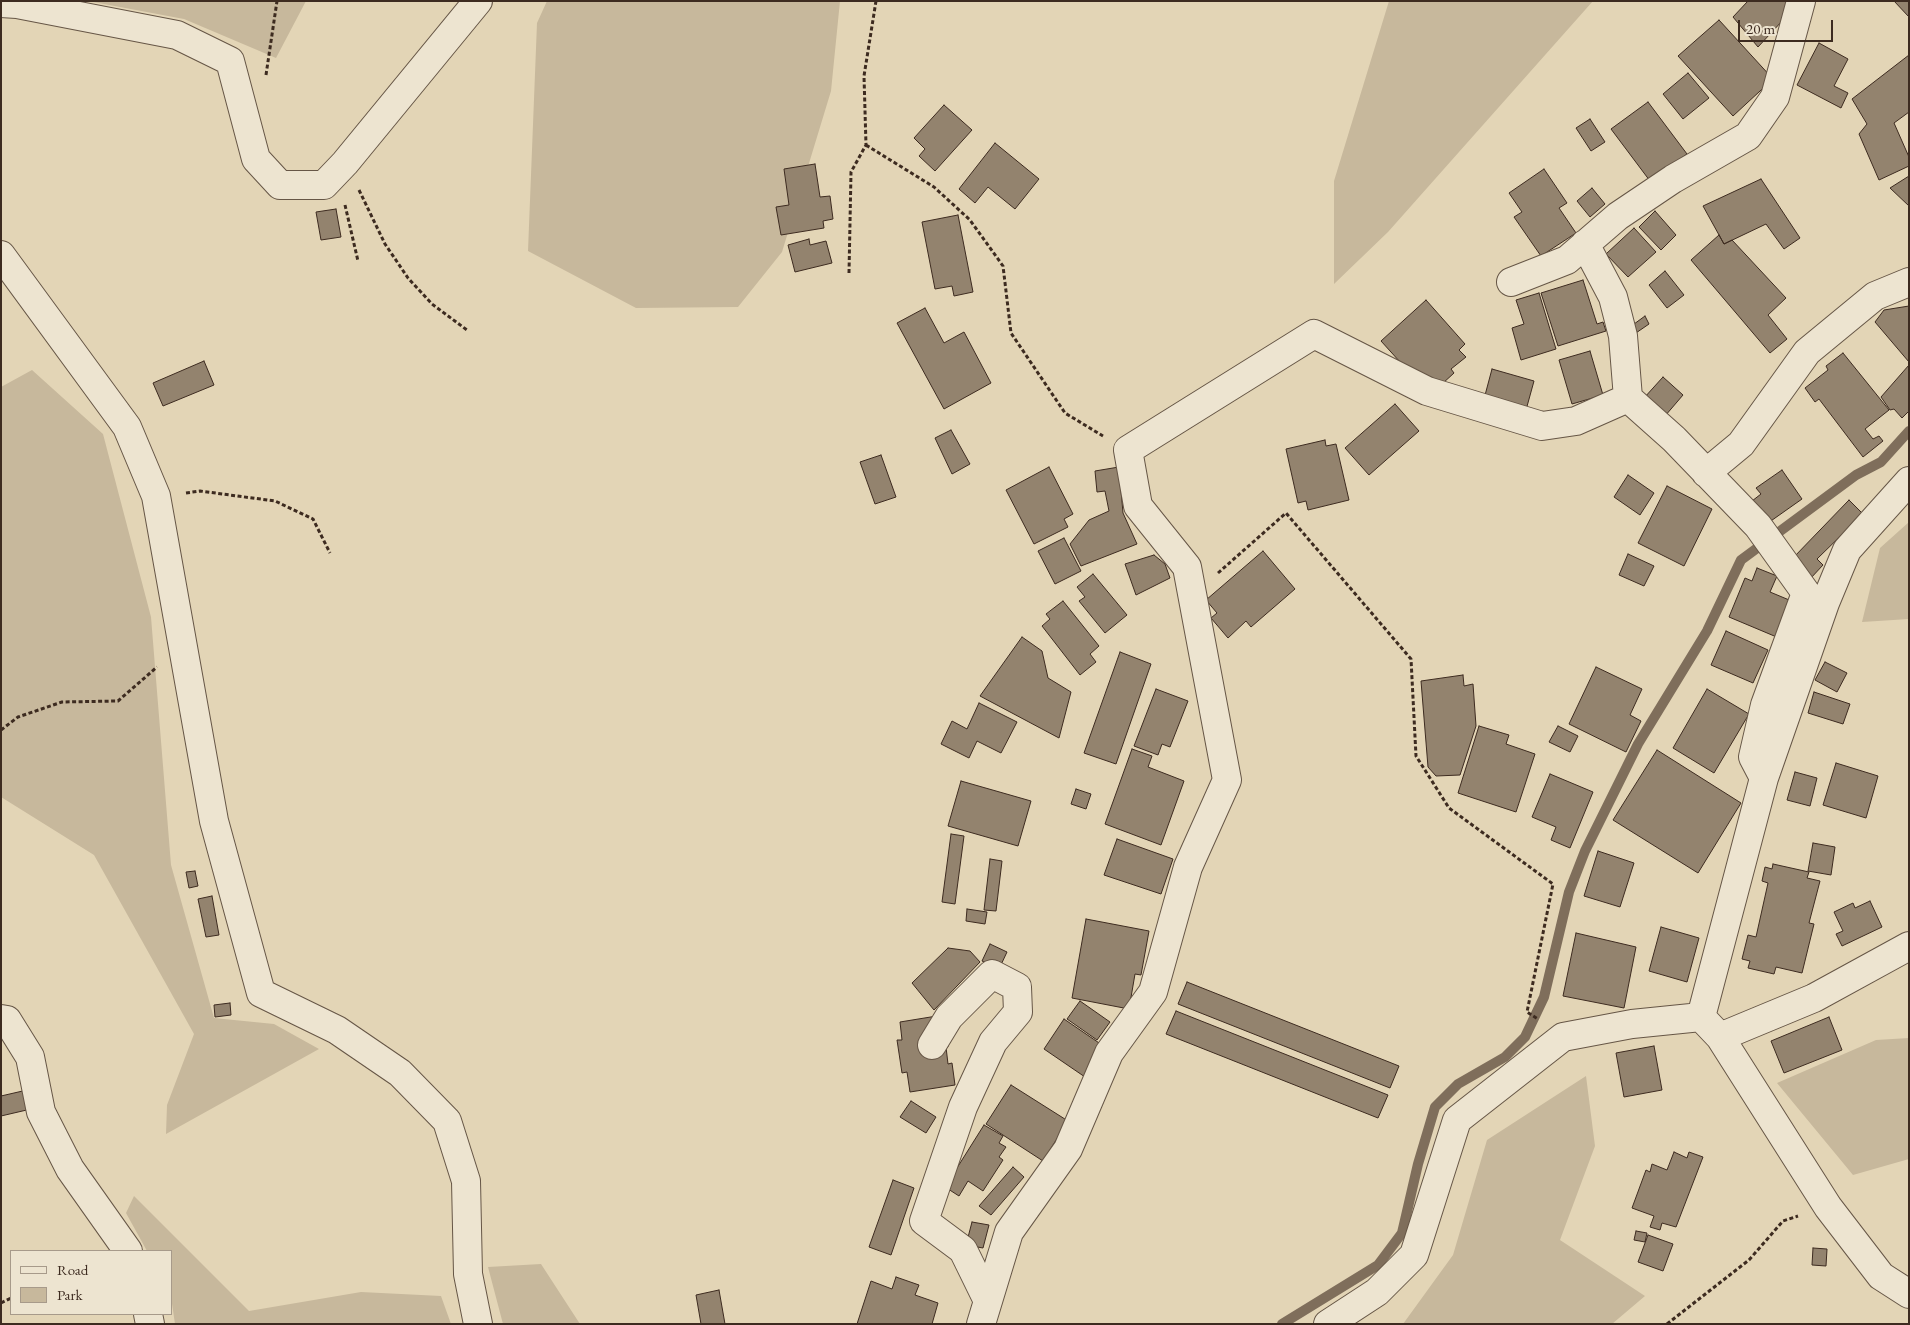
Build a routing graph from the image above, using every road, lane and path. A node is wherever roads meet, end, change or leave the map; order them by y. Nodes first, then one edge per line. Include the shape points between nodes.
1 (277, 1) edge
2 (478, 1) edge
3 (876, 1) edge
4 (1800, 1) edge
5 (1, 3) edge
6 (245, 118) junction
7 (866, 145) junction
8 (345, 163) junction
9 (1585, 244) junction
10 (1, 255) edge
11 (358, 261) dead end
12 (849, 273) dead end
13 (1511, 282) dead end
14 (1909, 282) edge
15 (467, 330) dead end
16 (1628, 398) junction
17 (1128, 450) junction
18 (1706, 473) junction
19 (1909, 482) edge
20 (156, 496) junction
21 (330, 554) dead end
22 (1190, 583) junction
23 (182, 646) junction
24 (1, 730) edge
25 (1764, 778) junction
26 (1909, 946) edge
27 (1701, 1017) junction
28 (1, 1019) edge
29 (1720, 1036) junction
30 (1563, 1037) junction
31 (932, 1045) dead end
32 (1828, 1207) junction
33 (127, 1250) edge
34 (1909, 1294) edge
35 (984, 1312) edge
36 (478, 1324) edge
37 (1328, 1324) edge
38 (1667, 1324) edge

1 - 6 path via 262,103
2 - 8 street
3 - 7 path via 864,76
4 - 9 street via 1775,97 1748,136 1673,179 1618,216
5 - 6 street via 177,35 230,61
6 - 8 street via 256,160 280,185 324,185
7 - 12 path via 851,172
7 - 17 path via 934,187 970,220 1003,266 1011,333 1065,414
8 - 11 path via 341,190
8 - 15 path via 386,244 408,278 432,304
9 - 13 street via 1567,260
9 - 16 street via 1613,297 1623,336
10 - 20 street via 127,427
14 - 18 street via 1875,296 1807,352 1741,444
16 - 17 street via 1576,421 1542,426 1427,391 1314,334
16 - 18 street
17 - 22 street via 1138,506 1187,567
18 - 25 street via 1758,526 1806,593 1765,705 1753,757
19 - 25 street via 1847,550 1825,603
20 - 21 path via 200,491 275,501 313,519
20 - 23 street
22 - 30 path via 1217,574 1286,513 1411,659 1416,756 1449,808 1553,884 1527,1012
22 - 35 street via 1227,780 1188,867 1153,992 1109,1053 1068,1149 1009,1232
23 - 24 path via 118,701 62,702 18,717
23 - 36 street via 214,821 261,993 337,1030 400,1073 447,1121 466,1181 468,1274
25 - 27 street
26 - 29 street via 1814,998
27 - 29 street
27 - 30 street via 1632,1024
28 - 33 street via 7,1020 30,1057 41,1112 70,1169
29 - 32 street
30 - 37 street via 1456,1120 1414,1255 1377,1292
31 - 35 street via 949,1018 992,974 1017,987 1018,1012 993,1042 967,1099 924,1222 964,1250
32 - 34 street via 1881,1276
32 - 38 path via 1782,1221 1749,1260

